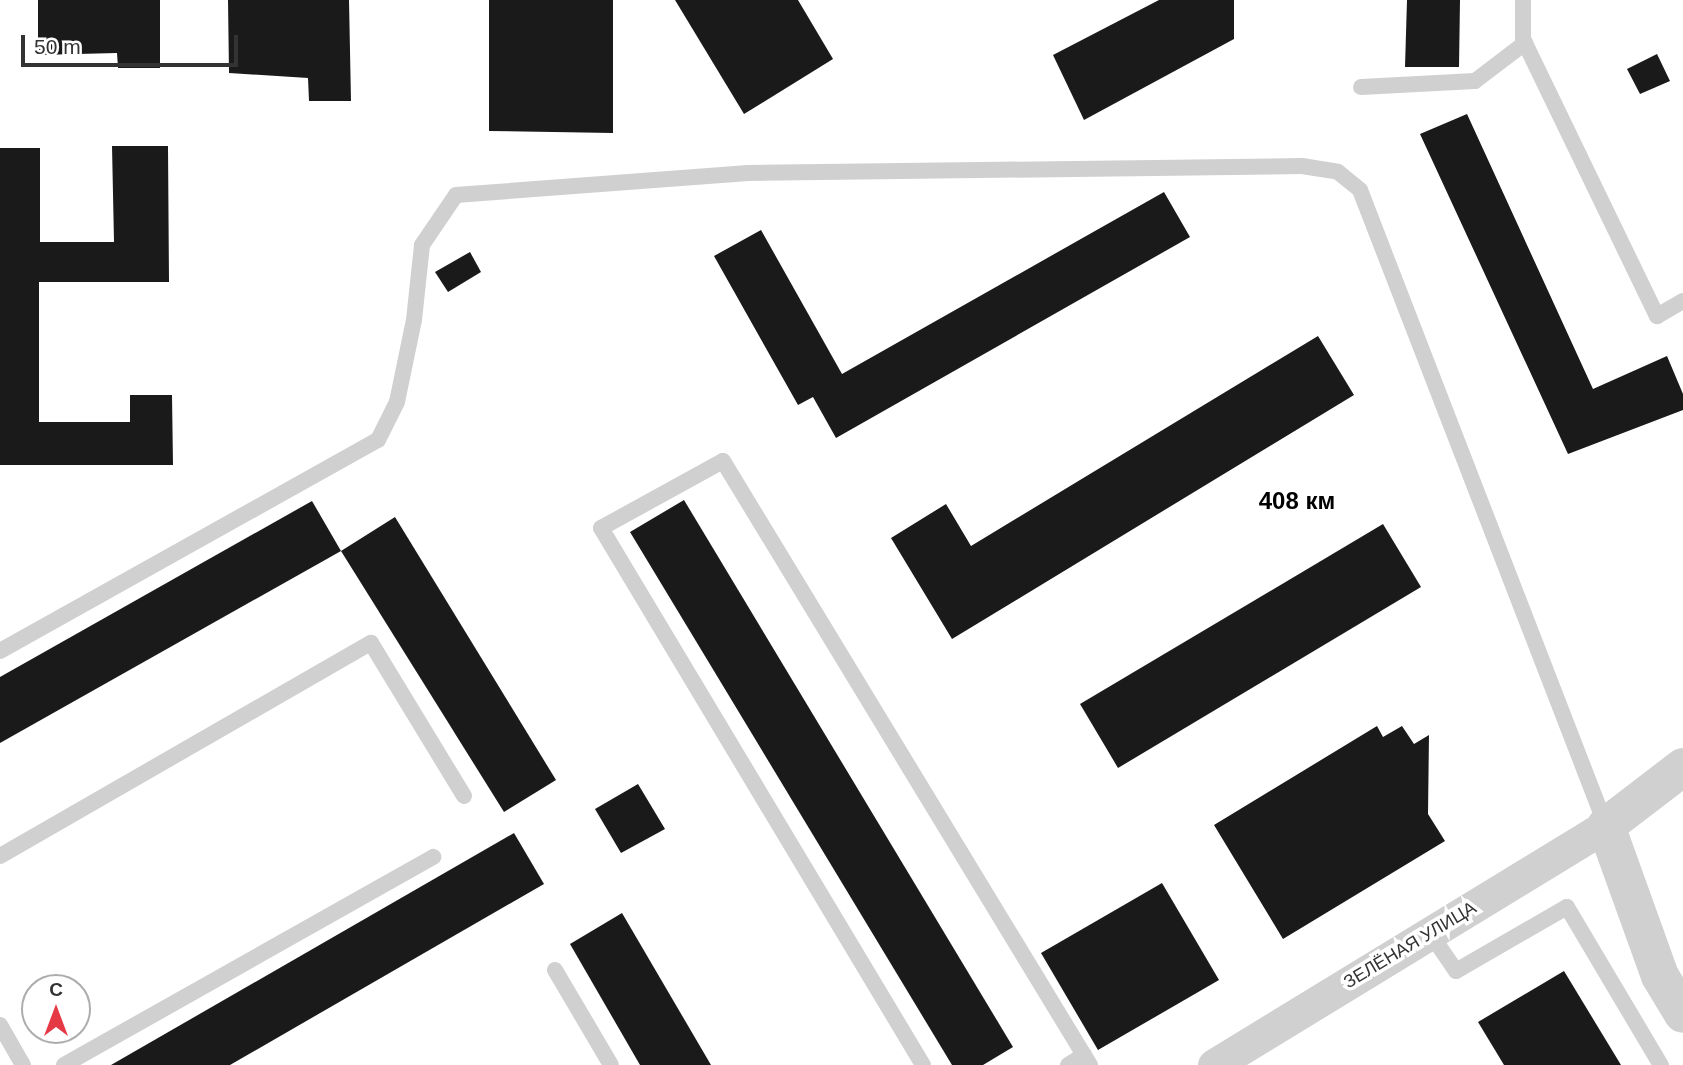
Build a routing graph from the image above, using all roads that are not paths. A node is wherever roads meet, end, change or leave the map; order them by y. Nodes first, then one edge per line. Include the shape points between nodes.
1 (1523, 0) edge
2 (1525, 43) junction
3 (1361, 87) dead end
4 (1683, 301) edge
5 (0, 651) edge
6 (1683, 767) edge
7 (464, 796) dead end
8 (1606, 825) junction
9 (0, 856) edge
10 (433, 857) dead end
11 (1430, 933) junction
12 (555, 970) dead end
13 (1682, 1012) edge
14 (0, 1025) edge
15 (1087, 1060) edge
16 (23, 1065) edge
17 (64, 1065) edge
18 (611, 1065) edge
19 (923, 1065) edge
20 (1068, 1065) edge
21 (1214, 1065) edge
22 (1661, 1065) edge

1 - 2 lane
2 - 3 lane via 1475,81
2 - 4 lane via 1657,316
5 - 8 lane via 378,440 397,402 414,320 422,245 456,195 748,173 1302,166 1338,172 1360,190
6 - 8 street
7 - 9 lane via 371,643
8 - 11 street, ЗЕЛЁНАЯ УЛИЦА
8 - 13 street via 1660,975
10 - 17 lane
11 - 21 street, ЗЕЛЁНАЯ УЛИЦА
11 - 22 lane via 1455,971 1567,906
12 - 18 lane
14 - 16 lane
15 - 19 lane via 723,461 601,528
15 - 20 lane

